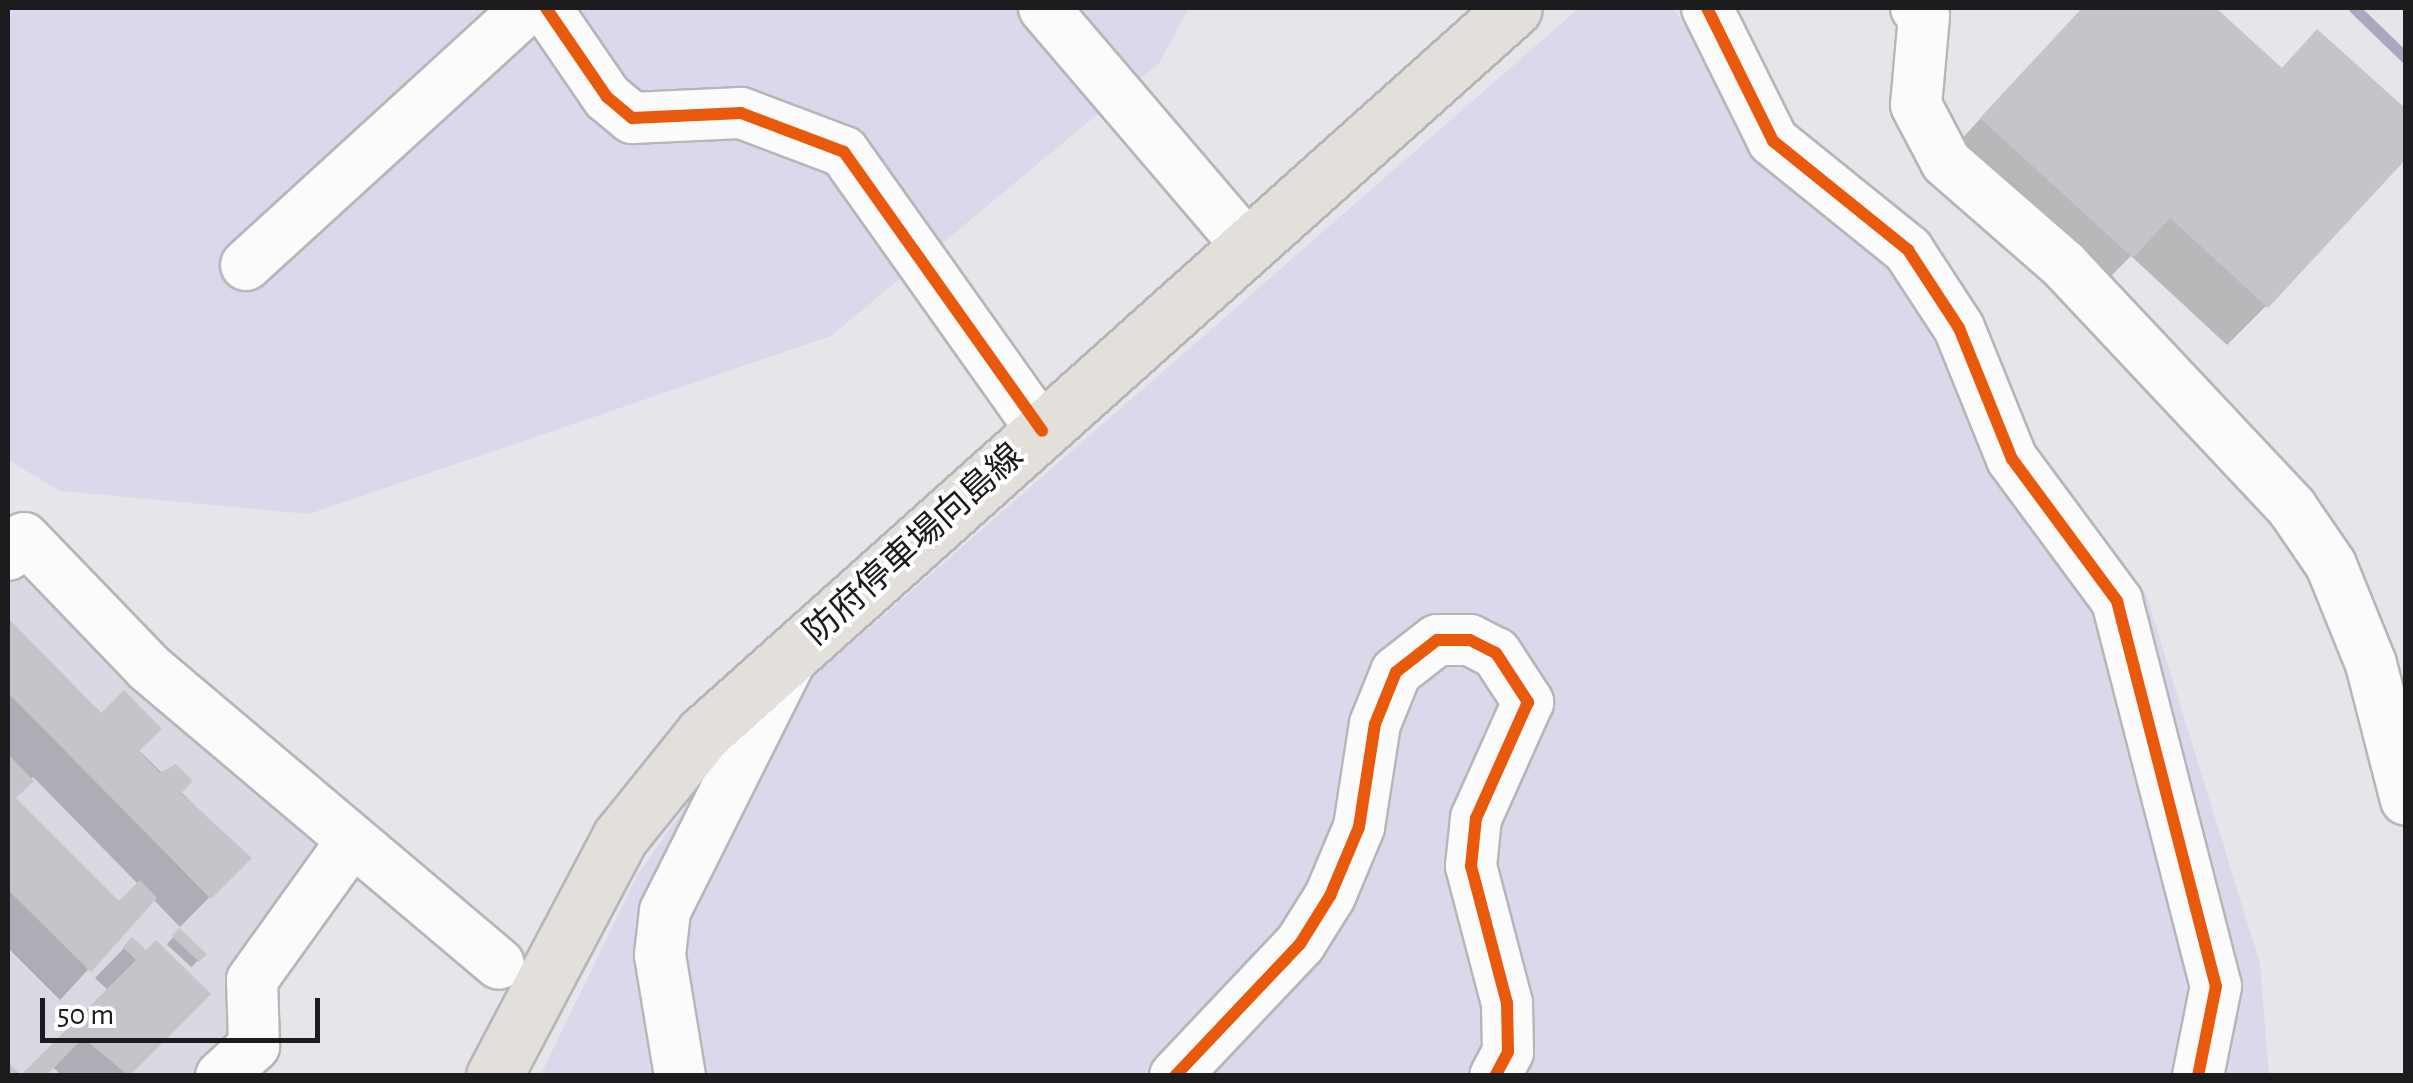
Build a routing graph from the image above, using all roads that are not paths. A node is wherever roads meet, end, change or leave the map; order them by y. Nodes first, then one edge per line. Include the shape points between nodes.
1 (527, 8) edge
2 (546, 8) edge
3 (1044, 8) edge
4 (1514, 8) edge
5 (1706, 8) edge
6 (1916, 8) edge
7 (1248, 247) junction
8 (246, 265) dead end
9 (1042, 432) junction
10 (8, 555) edge
11 (794, 653) junction
12 (2406, 800) edge
13 (351, 842) junction
14 (499, 964) dead end
15 (221, 1076) edge
16 (494, 1076) edge
17 (680, 1076) edge
18 (1175, 1076) edge
19 (1496, 1076) edge
20 (2198, 1076) edge

1 - 8 street
2 - 9 street via 607,97 632,118 741,113 844,152
3 - 7 street
4 - 7 main road, 防府停車場向島線
5 - 20 street via 1773,141 1908,250 1958,328 2012,459 2118,600 2216,986
6 - 12 street via 1924,16 1916,105 1946,162 2064,265 2292,508 2331,566 2370,664
7 - 9 main road, 防府停車場向島線
9 - 11 main road, 防府停車場向島線
10 - 13 street via 24,538 149,668
11 - 16 main road, 防府停車場向島線 via 703,734 620,838
11 - 17 street via 665,911 660,955
13 - 14 street
13 - 15 street via 252,980 254,1046
18 - 19 street via 1300,944 1330,896 1359,828 1375,724 1396,672 1437,640 1470,640 1496,653 1528,702 1476,818 1471,866 1507,1002 1508,1052

